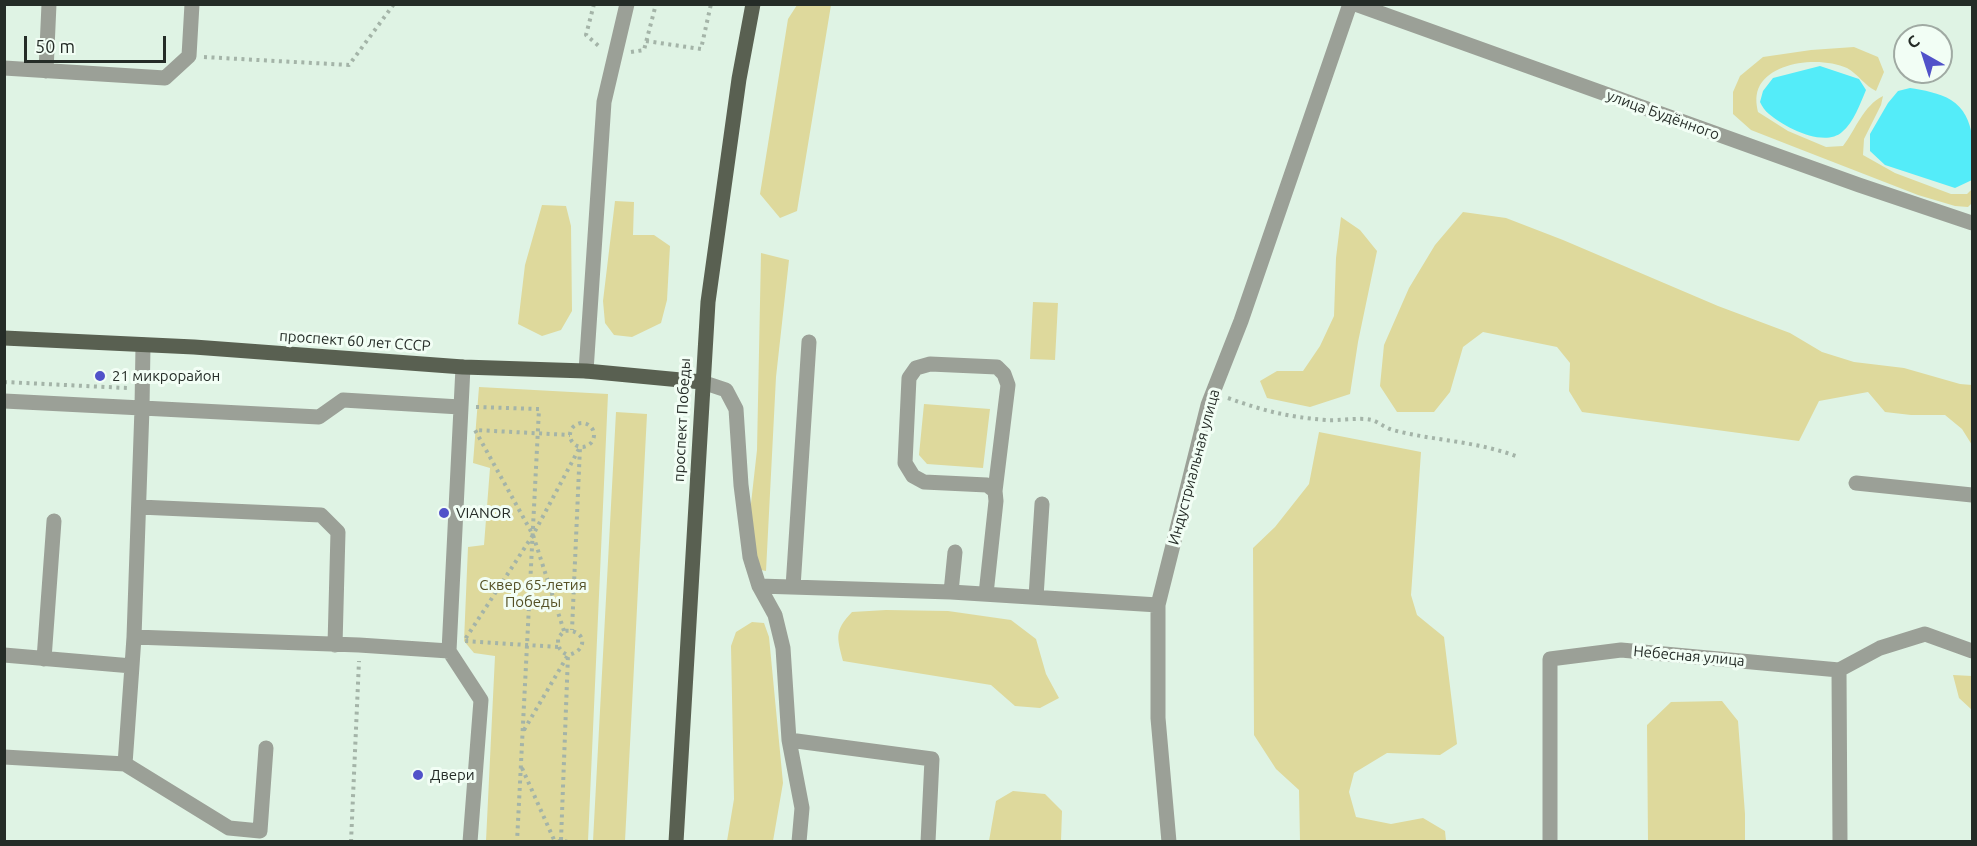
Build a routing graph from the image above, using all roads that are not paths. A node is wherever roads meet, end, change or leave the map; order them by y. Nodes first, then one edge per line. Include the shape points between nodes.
1 (49, 4) edge
2 (192, 4) edge
3 (627, 4) edge
4 (753, 4) edge
5 (1350, 4) edge
6 (1355, 4) edge
7 (4, 68) edge
8 (46, 71) junction
9 (1972, 223) edge
10 (4, 338) edge
11 (808, 342) dead end
12 (143, 345) junction
13 (463, 367) junction
14 (586, 371) junction
15 (702, 382) junction
16 (4, 401) edge
17 (460, 407) junction
18 (142, 408) junction
19 (1856, 483) dead end
20 (995, 491) junction
21 (1972, 495) edge
22 (1042, 504) dead end
23 (139, 507) junction
24 (54, 521) dead end
25 (955, 552) dead end
26 (759, 586) junction
27 (793, 587) junction
28 (951, 592) junction
29 (986, 594) junction
30 (1036, 597) junction
31 (1158, 605) junction
32 (134, 637) junction
33 (335, 645) junction
34 (449, 651) junction
35 (1972, 651) edge
36 (4, 656) edge
37 (44, 658) junction
38 (132, 666) junction
39 (1839, 670) junction
40 (789, 740) junction
41 (266, 748) dead end
42 (4, 757) edge
43 (125, 764) junction
44 (247, 836) edge
45 (470, 842) edge
46 (676, 842) edge
47 (799, 842) edge
48 (928, 842) edge
49 (1169, 842) edge
50 (1550, 842) edge
51 (1840, 842) edge

1 - 8 street
2 - 8 street via 189,56 165,78
3 - 14 street via 610,52 604,102
4 - 15 main road, проспект Победы via 708,302
5 - 31 street, Индустриальная улица via 1241,321 1208,405
6 - 9 street, улица Будённого
7 - 8 street
10 - 12 main road, проспект 60 лет СССР
11 - 27 street
12 - 13 main road, проспект 60 лет СССР
12 - 18 street
13 - 14 main road, проспект 60 лет СССР
13 - 17 street
14 - 15 main road, проспект 60 лет СССР
15 - 26 street via 726,390 736,409 749,547
15 - 46 main road, проспект Победы
16 - 18 street
17 - 18 street via 343,400 320,417
17 - 34 street
18 - 23 street
19 - 21 street
20 - 20 street via 987,485 924,482 913,476 905,463 909,378 916,368 930,364 997,367 1004,374 1008,386
20 - 29 street
22 - 30 street
23 - 32 street
23 - 33 street via 321,515 338,532
24 - 37 street
25 - 28 street
26 - 27 street
26 - 40 street via 775,615 783,648
27 - 28 street
28 - 29 street
29 - 30 street
30 - 31 street
31 - 49 street, Индустриальная улица via 1158,718
32 - 33 street
32 - 38 street
33 - 34 street
34 - 45 street via 481,700
35 - 39 street via 1925,634 1880,648
36 - 37 street
37 - 38 street
38 - 43 street
39 - 50 street, Небесная улица via 1621,650 1550,658
39 - 51 street
40 - 47 street via 801,808
40 - 48 street via 932,759
41 - 44 street via 260,831
42 - 43 street
43 - 44 street

